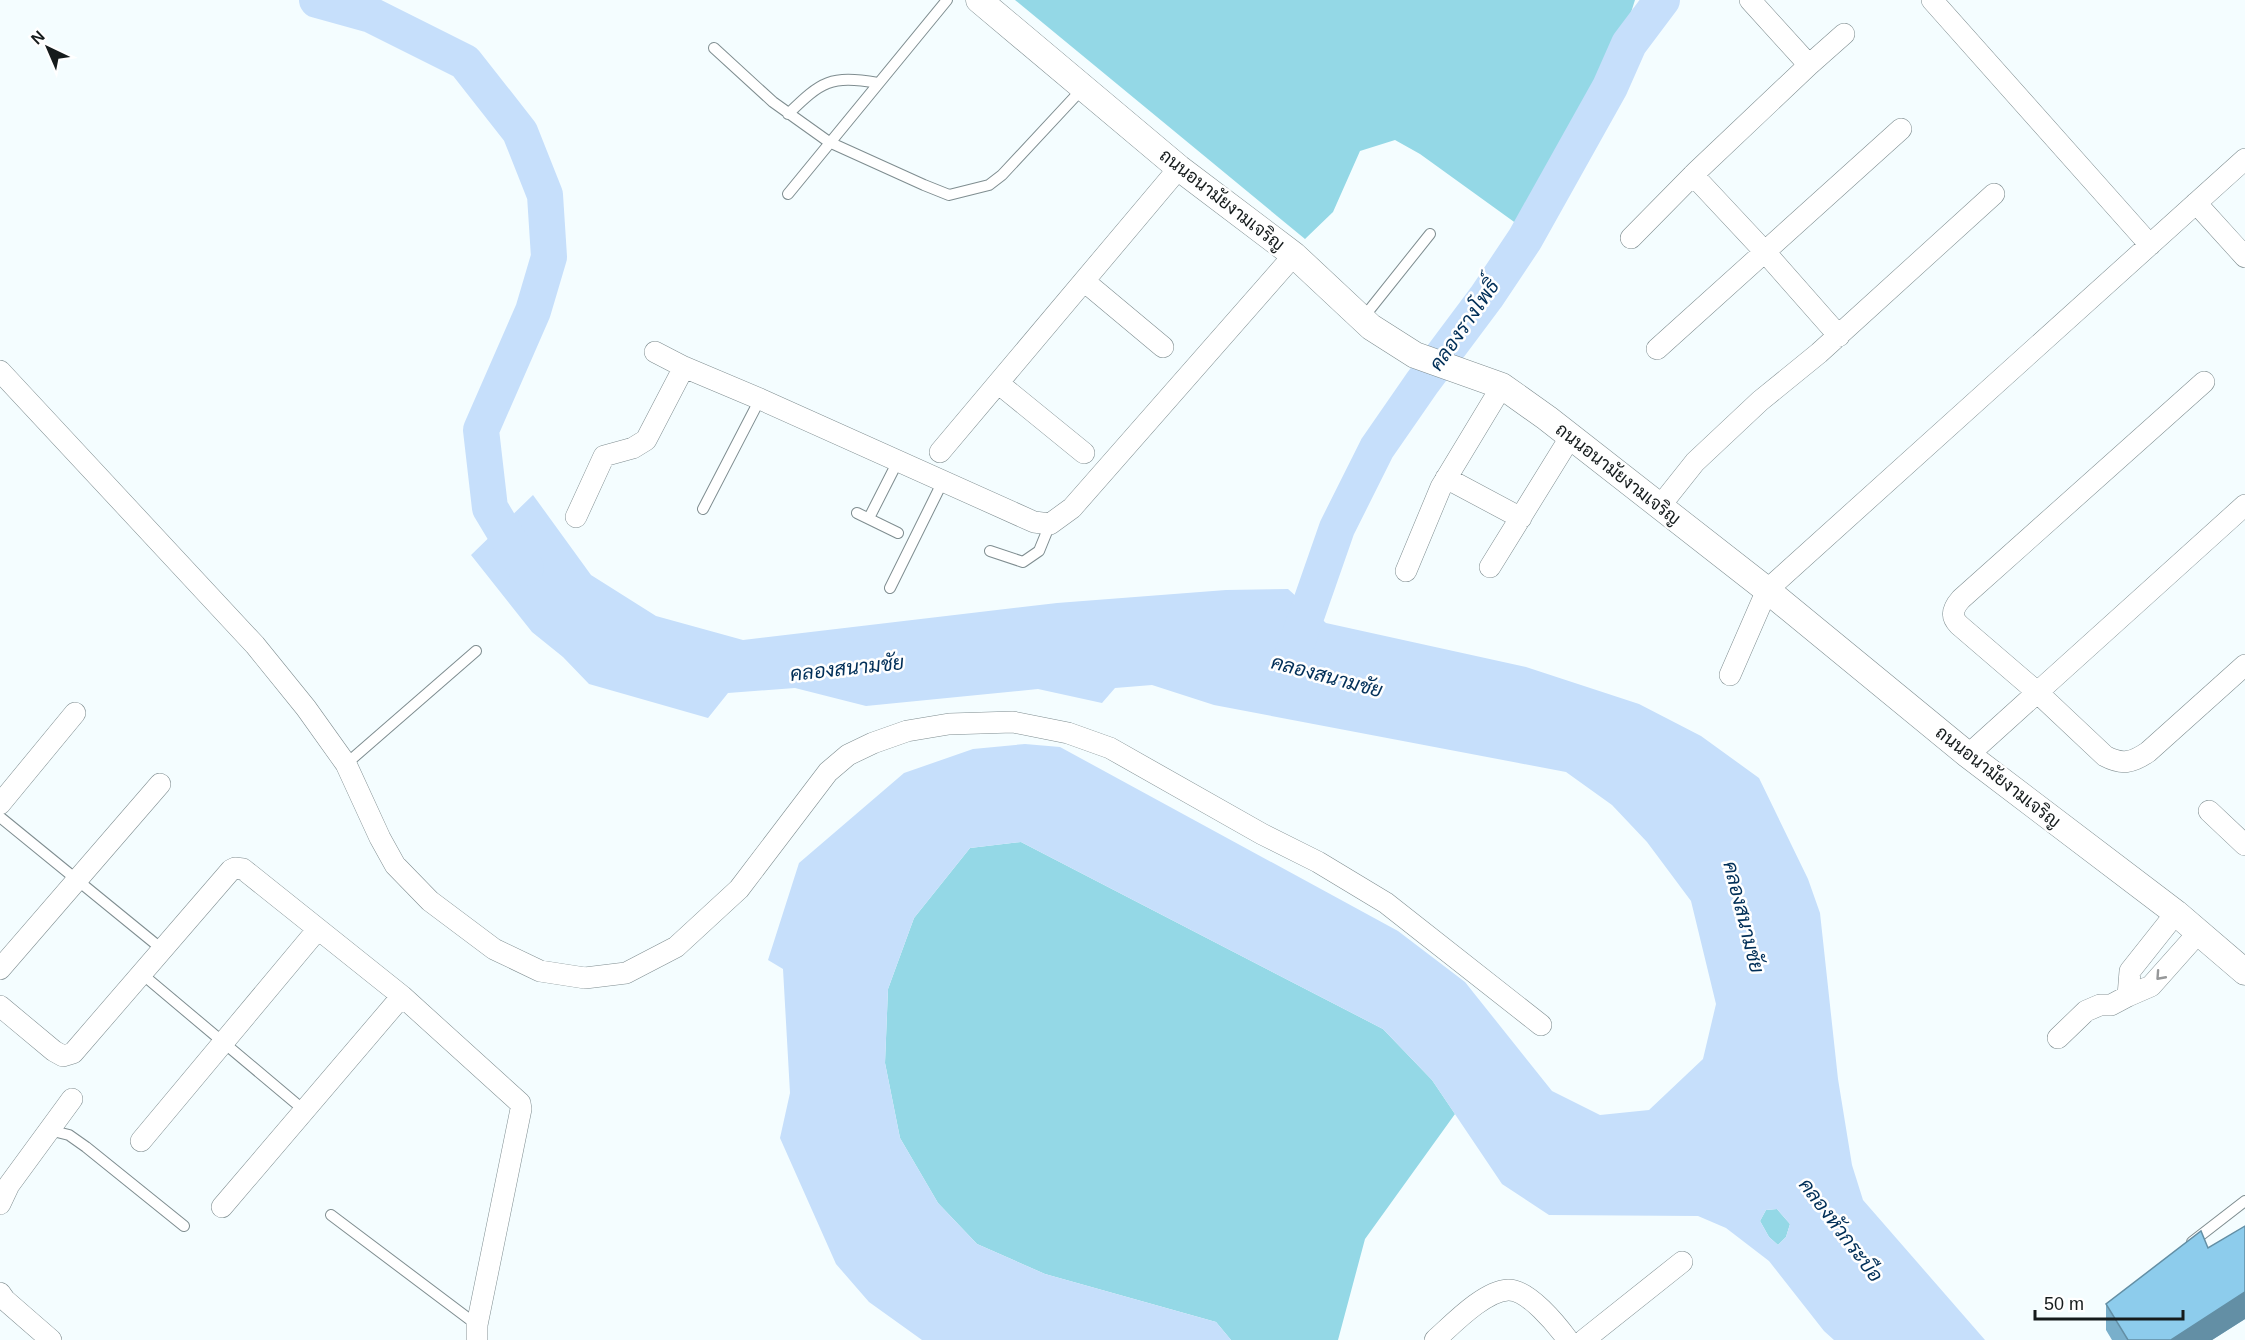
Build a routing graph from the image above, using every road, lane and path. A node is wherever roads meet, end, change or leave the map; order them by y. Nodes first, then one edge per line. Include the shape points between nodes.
1 (947, 0) edge
2 (979, 0) edge
3 (1750, 0) edge
4 (1932, 0) edge
5 (1844, 34) dead end
6 (714, 48) dead end
7 (1809, 65) junction
8 (878, 83) junction
9 (1083, 88) junction
10 (788, 114) junction
11 (1901, 129) dead end
12 (829, 142) junction
13 (2245, 159) edge
14 (1179, 168) junction
15 (1693, 175) junction
16 (788, 194) dead end
17 (1994, 194) dead end
18 (2196, 203) junction
19 (1430, 234) dead end
20 (1631, 238) dead end
21 (2150, 245) junction
22 (1765, 252) junction
23 (1294, 255) junction
24 (2245, 257) edge
25 (1084, 281) junction
26 (1362, 319) junction
27 (1839, 336) junction
28 (1163, 347) dead end
29 (1657, 349) dead end
30 (655, 352) dead end
31 (684, 367) junction
32 (0, 371) edge
33 (2204, 382) dead end
34 (998, 383) junction
35 (1502, 386) junction
36 (760, 399) junction
37 (1571, 436) junction
38 (940, 452) dead end
39 (1084, 453) dead end
40 (898, 461) junction
41 (1446, 478) junction
42 (943, 481) junction
43 (2245, 505) edge
44 (1660, 506) junction
45 (703, 509) dead end
46 (857, 513) dead end
47 (576, 517) dead end
48 (868, 518) junction
49 (1521, 518) junction
50 (1050, 524) junction
51 (898, 533) dead end
52 (990, 552) dead end
53 (1490, 567) dead end
54 (1406, 571) dead end
55 (890, 588) dead end
56 (1767, 591) junction
57 (476, 651) dead end
58 (2245, 665) edge
59 (1730, 675) dead end
60 (2037, 692) junction
61 (75, 713) dead end
62 (1968, 755) junction
63 (346, 764) junction
64 (160, 783) dead end
65 (0, 804) edge
66 (2209, 812) dead end
67 (0, 817) edge
68 (2245, 846) edge
69 (77, 879) junction
70 (2176, 913) junction
71 (318, 929) junction
72 (2199, 932) junction
73 (162, 950) junction
74 (0, 969) edge
75 (2245, 972) edge
76 (142, 974) junction
77 (402, 996) junction
78 (2128, 996) junction
79 (0, 1006) edge
80 (1541, 1025) dead end
81 (2058, 1038) dead end
82 (224, 1042) junction
83 (72, 1099) dead end
84 (305, 1110) junction
85 (49, 1130) junction
86 (141, 1141) dead end
87 (2245, 1200) edge
88 (0, 1204) edge
89 (222, 1208) dead end
90 (331, 1215) dead end
91 (184, 1226) dead end
92 (2183, 1250) edge
93 (1682, 1262) dead end
94 (0, 1293) edge
95 (477, 1332) edge
96 (51, 1340) edge
97 (1435, 1340) edge
98 (1568, 1340) edge
99 (1584, 1340) edge

1 - 8 lane
2 - 9 street, ถนนอนามัยงามเจริญ
3 - 7 street
4 - 21 street
5 - 7 street
6 - 10 lane
7 - 15 street
8 - 10 lane via 840,80 821,84
8 - 12 lane
9 - 12 lane via 1002,175 974,190 949,195
9 - 14 street, ถนนอนามัยงามเจริญ
10 - 12 lane
11 - 22 street
12 - 16 lane
13 - 18 street
14 - 23 street, ถนนอนามัยงามเจริญ
14 - 25 street
15 - 20 street
15 - 22 street
17 - 27 street
18 - 21 street
18 - 24 street
19 - 26 lane
21 - 56 street
22 - 27 street
22 - 29 street
23 - 26 street, ถนนอนามัยงามเจริญ
23 - 50 street via 1072,508
25 - 28 street
25 - 34 street
26 - 35 street, ถนนอนามัยงามเจริญ via 1415,355
27 - 44 street via 1760,401 1695,462
30 - 31 street
31 - 36 street
31 - 47 street via 646,440 604,456
32 - 63 street via 255,645
33 - 60 street via 1956,604 1954,620
34 - 38 street
34 - 39 street
35 - 37 street, ถนนอนามัยงามเจริญ
35 - 41 street
36 - 40 street
36 - 45 lane
37 - 44 street, ถนนอนามัยงามเจริญ
37 - 49 street
40 - 42 street
40 - 48 lane
41 - 49 street
41 - 54 street
42 - 50 street via 1034,522
42 - 55 lane
43 - 60 street
44 - 56 street, ถนนอนามัยงามเจริญ
46 - 48 lane
48 - 51 lane
49 - 53 street
50 - 52 lane via 1039,550 1023,562
56 - 59 street
56 - 62 street, ถนนอนามัยงามเจริญ
57 - 63 lane
58 - 60 street via 2148,752 2126,763 2105,756
60 - 62 street
61 - 65 street
62 - 70 street, ถนนอนามัยงามเจริญ
63 - 80 street via 395,865 430,901 494,949 540,971 585,978 626,973 675,947 739,889 828,772 848,755 907,731 949,724 1013,722 1068,733 1110,748 1371,892
64 - 69 street
66 - 68 street
67 - 69 lane
69 - 73 lane
69 - 74 street
70 - 72 street, ถนนอนามัยงามเจริญ
70 - 78 street via 2130,971
71 - 73 street via 243,869 235,868
71 - 77 street
71 - 82 street
72 - 75 street, ถนนอนามัยงามเจริญ
72 -> 78 street via 2151,986
73 - 76 street
76 - 79 street via 73,1053 63,1056
76 - 82 lane
77 - 84 street
77 - 95 street via 518,1098 521,1105
78 - 81 street via 2086,1011
82 - 84 lane
82 - 86 street
83 - 85 street
84 - 89 street
85 - 88 street
85 - 91 lane via 69,1135 86,1147
87 - 92 lane
90 - 95 lane
93 - 99 street
94 - 96 street
97 - 98 street via 1470,1308 1508,1290 1524,1293

